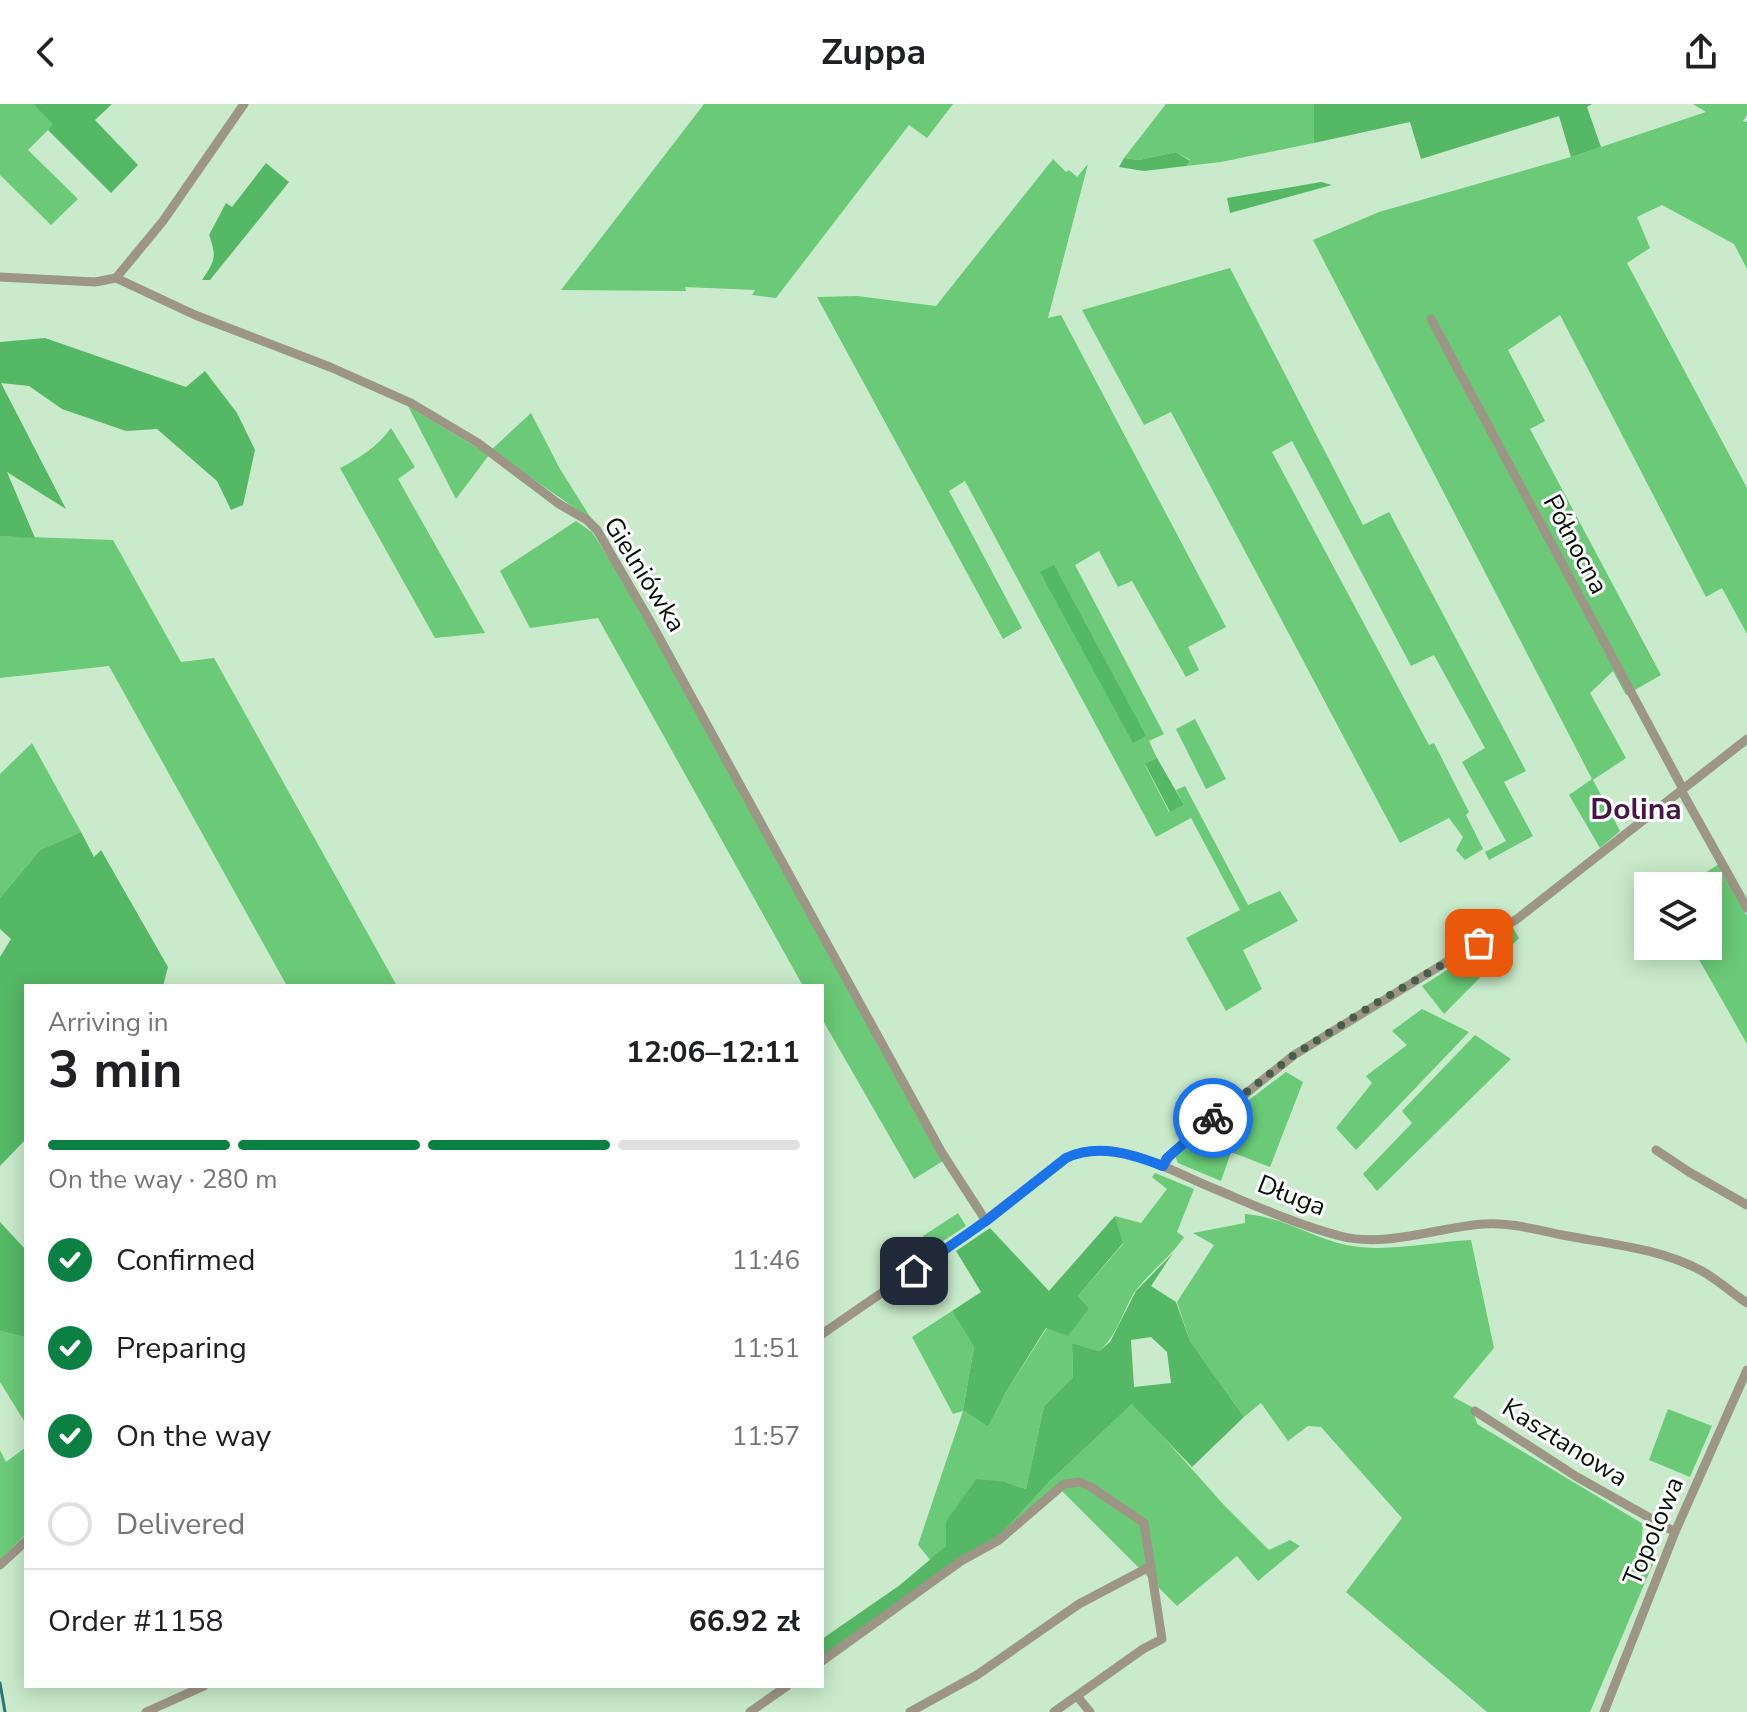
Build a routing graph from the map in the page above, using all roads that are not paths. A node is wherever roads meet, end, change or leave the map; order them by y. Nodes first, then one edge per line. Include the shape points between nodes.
1 (244, 104) edge
2 (0, 277) edge
3 (116, 278) junction
4 (1431, 319) dead end
5 (1747, 739) edge
6 (1682, 790) junction
7 (1747, 908) edge
8 (1656, 1150) dead end
9 (1163, 1166) junction
10 (1747, 1205) edge
11 (986, 1221) junction
12 (1747, 1303) edge
13 (824, 1333) edge
14 (1747, 1370) edge
15 (1475, 1411) dead end
16 (1675, 1532) junction
17 (24, 1543) edge
18 (0, 1565) edge
19 (1151, 1566) junction
20 (824, 1660) edge
21 (200, 1688) edge
22 (784, 1688) edge
23 (1077, 1696) junction
24 (146, 1712) edge
25 (750, 1712) edge
26 (910, 1712) edge
27 (1054, 1712) edge
28 (1090, 1712) edge
29 (1604, 1712) edge

1 - 3 street
2 - 3 street via 95,282
3 - 11 street, Gielniówka via 411,403 478,443 597,530 942,1153
4 - 6 street, Północna
5 - 6 street
6 - 7 street, Północna
6 - 9 street via 1502,929 1286,1060 1174,1151
8 - 10 street
9 - 11 street, Długa via 1124,1153 1078,1152
9 - 12 street, Długa via 1341,1236 1373,1240 1489,1223 1621,1244 1702,1271
11 - 13 street, Długa
14 - 16 street, Topolowa
15 - 16 street, Kasztanowa
16 - 29 street, Topolowa
17 - 18 street
19 - 20 street via 1144,1523 1091,1487 1071,1481 999,1540 961,1561
19 - 23 street via 1162,1639
19 - 26 street via 1071,1608 977,1675
21 - 24 street
22 - 25 street
23 - 27 street
23 - 28 street

